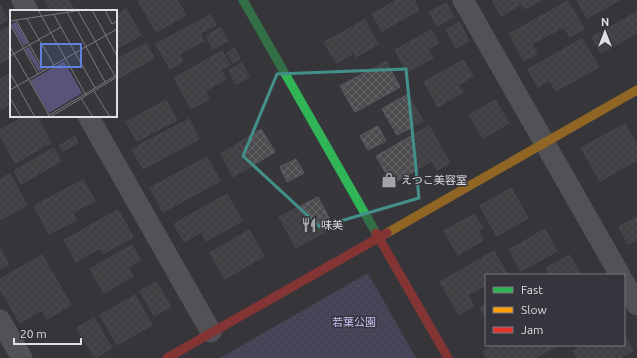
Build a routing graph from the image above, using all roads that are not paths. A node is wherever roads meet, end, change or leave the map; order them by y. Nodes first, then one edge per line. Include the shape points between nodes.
1 (22, 0) edge
2 (243, 0) edge
3 (463, 0) edge
4 (27, 10) edge
5 (637, 90) edge
6 (89, 117) edge
7 (545, 143) junction
8 (378, 237) junction
9 (619, 274) edge
10 (625, 284) edge
11 (637, 305) edge
12 (0, 320) edge
13 (211, 332) junction
14 (22, 358) edge
15 (167, 358) edge
16 (448, 358) edge

1 - 4 street
2 - 8 street
3 - 7 street
5 - 7 street
6 - 13 street
7 - 8 street
7 - 9 street
8 - 13 street
8 - 16 street
10 - 11 street
12 - 14 street
13 - 15 street

